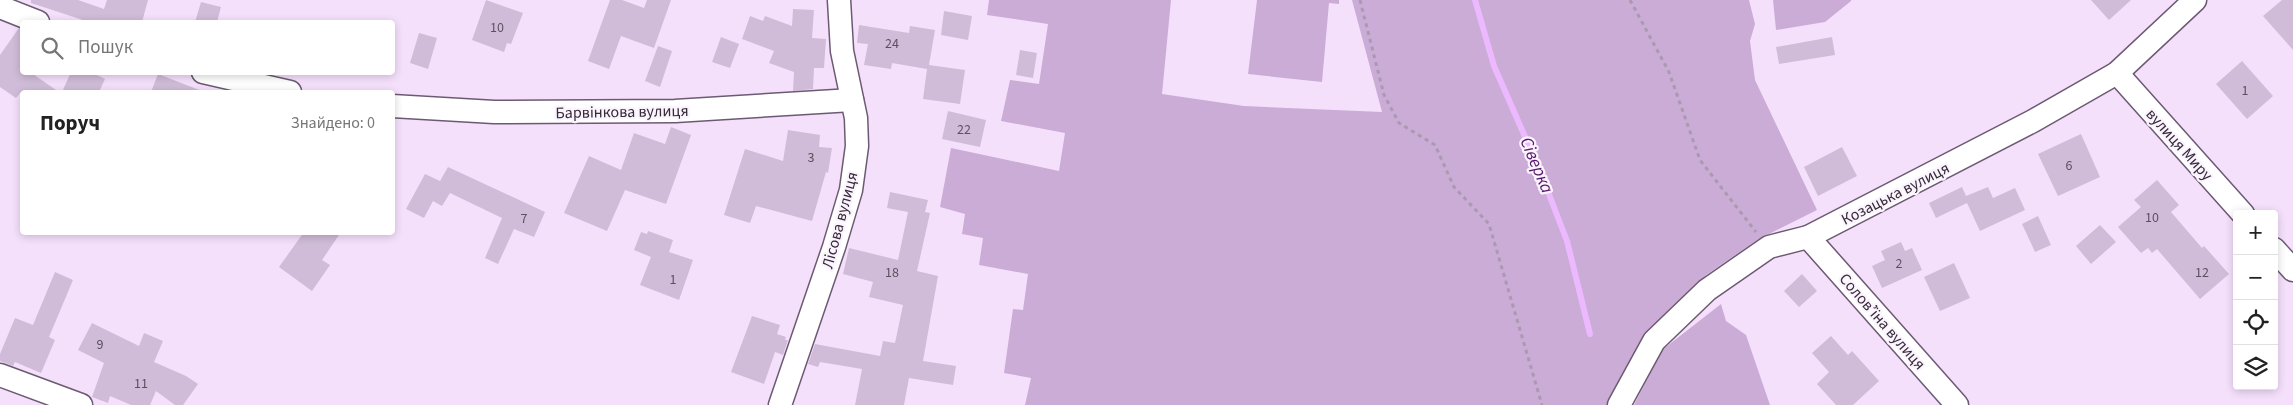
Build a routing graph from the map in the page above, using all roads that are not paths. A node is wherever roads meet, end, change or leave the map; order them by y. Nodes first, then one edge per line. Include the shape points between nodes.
1 (839, 0) edge
2 (2195, 0) edge
3 (0, 7) edge
4 (33, 20) edge
5 (2117, 73) junction
6 (216, 75) edge
7 (281, 90) edge
8 (852, 100) junction
9 (395, 106) edge
10 (2239, 210) edge
11 (1808, 237) junction
12 (2278, 253) edge
13 (2293, 270) edge
14 (0, 375) edge
15 (81, 405) edge
16 (780, 405) edge
17 (1619, 405) edge
18 (1957, 405) edge

1 - 8 street, Лісова вулиця via 842,51
2 - 5 street, Козацька вулиця
3 - 4 street
5 - 10 street, вулиця Миру
5 - 11 street, Козацька вулиця via 2033,121
6 - 7 street
8 - 9 street, Барвінкова вулиця via 666,111 494,112
8 - 16 street, Лісова вулиця via 857,146 851,190
11 - 17 street, Козацька вулиця via 1770,247 1707,290 1654,341
11 - 18 street, Соловʼїна вулиця
12 - 13 street
14 - 15 street

